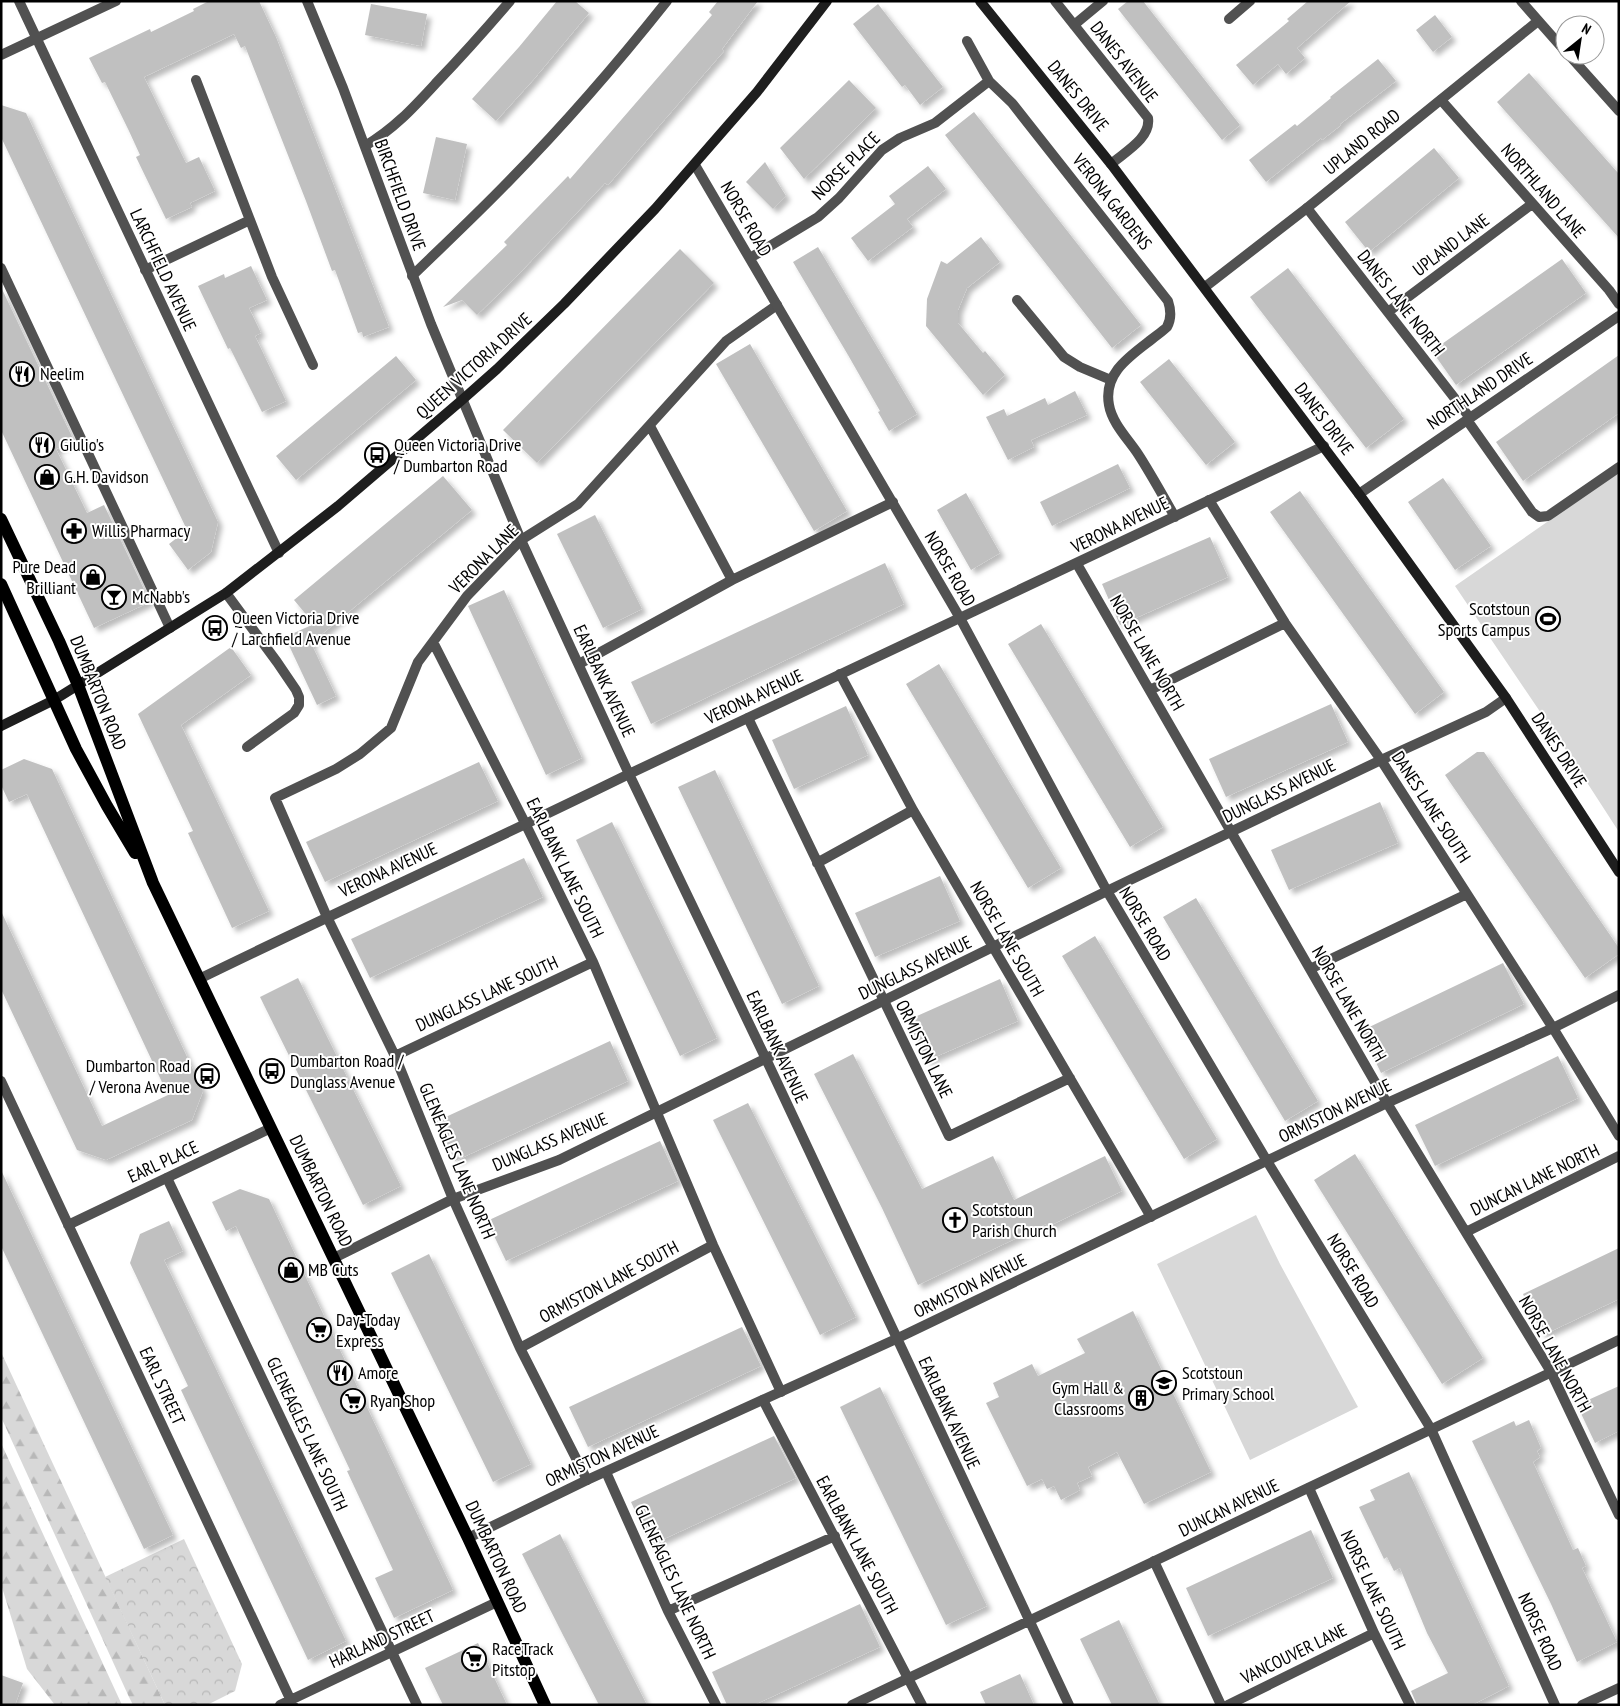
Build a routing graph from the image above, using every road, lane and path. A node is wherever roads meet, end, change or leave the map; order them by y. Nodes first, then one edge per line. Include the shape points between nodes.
1 (19, 1) edge
2 (116, 1) edge
3 (307, 1) edge
4 (510, 1) edge
5 (667, 1) edge
6 (827, 1) edge
7 (980, 1) edge
8 (1055, 1) edge
9 (1103, 1) edge
10 (1250, 1) edge
11 (1521, 1) edge
12 (1229, 19) dead end
13 (1538, 21) junction
14 (1074, 25) junction
15 (36, 39) junction
16 (1555, 40) edge
17 (967, 41) dead end
18 (1, 55) edge
19 (1578, 65) edge
20 (196, 80) dead end
21 (989, 81) junction
22 (1441, 100) junction
23 (1619, 111) edge
24 (365, 146) junction
25 (1112, 164) junction
26 (695, 165) junction
27 (1532, 204) junction
28 (1307, 208) junction
29 (250, 220) junction
30 (750, 258) junction
31 (1, 268) edge
32 (145, 270) junction
33 (412, 276) junction
34 (1206, 287) junction
35 (1017, 300) dead end
36 (1619, 304) edge
37 (777, 305) junction
38 (1388, 312) junction
39 (1619, 316) edge
40 (313, 365) dead end
41 (1111, 380) junction
42 (462, 400) junction
43 (1469, 419) junction
44 (650, 426) junction
45 (1324, 446) junction
46 (1619, 466) edge
47 (1359, 494) junction
48 (1209, 500) junction
49 (893, 502) junction
50 (1175, 516) junction
51 (1, 519) edge
52 (521, 540) junction
53 (279, 553) junction
54 (1077, 564) junction
55 (732, 580) junction
56 (1, 584) edge
57 (226, 592) junction
58 (960, 618) junction
59 (1285, 623) junction
60 (170, 628) junction
61 (433, 642) junction
62 (579, 664) junction
63 (840, 674) junction
64 (78, 685) junction
65 (1150, 690) junction
66 (1506, 698) junction
67 (54, 700) junction
68 (748, 718) junction
69 (1, 726) edge
70 (248, 747) dead end
71 (1381, 760) junction
72 (629, 774) junction
73 (275, 798) joint
74 (913, 810) junction
75 (526, 825) junction
76 (1232, 832) junction
77 (816, 863) junction
78 (1619, 872) edge
79 (153, 883) junction
80 (1107, 891) junction
81 (1467, 894) junction
82 (327, 916) junction
83 (993, 948) junction
84 (593, 962) junction
85 (1310, 969) junction
86 (198, 979) junction
87 (1619, 995) edge
88 (883, 1002) junction
89 (1553, 1028) junction
90 (395, 1056) junction
91 (766, 1059) junction
92 (1070, 1078) junction
93 (1, 1081) edge
94 (1387, 1103) junction
95 (657, 1112) junction
96 (271, 1128) junction
97 (1619, 1136) edge
98 (1619, 1156) edge
99 (1267, 1161) junction
100 (167, 1178) junction
101 (453, 1199) junction
102 (1151, 1217) junction
103 (68, 1224) junction
104 (1466, 1232) junction
105 (713, 1244) junction
106 (334, 1258) junction
107 (896, 1339) junction
108 (1619, 1340) edge
109 (520, 1348) junction
110 (1550, 1372) junction
111 (781, 1392) junction
112 (763, 1400) junction
113 (1431, 1429) junction
114 (606, 1472) junction
115 (587, 1480) junction
116 (1308, 1488) junction
117 (1619, 1516) edge
118 (835, 1536) junction
119 (468, 1538) junction
120 (1154, 1561) junction
121 (497, 1602) junction
122 (668, 1611) junction
123 (1029, 1620) junction
124 (1374, 1633) junction
125 (392, 1652) junction
126 (909, 1678) junction
127 (1619, 1688) edge
128 (292, 1702) edge
129 (280, 1705) edge
130 (417, 1705) edge
131 (546, 1705) edge
132 (716, 1705) edge
133 (852, 1705) edge
134 (922, 1705) edge
135 (1069, 1705) edge
136 (1221, 1705) edge
137 (1228, 1705) edge
138 (1410, 1705) edge
139 (1555, 1705) edge
140 (1582, 1705) edge

1 - 15 street, LARCHFIELD AVENUE
2 - 15 street
3 - 24 street, BIRCHFIELD DRIVE
4 - 24 street via 400,122
5 - 33 street via 548,140
6 - 26 street, QUEEN VICTORIA DRIVE via 757,92
7 - 25 street, DANES DRIVE
8 - 14 street, DANES AVENUE
9 - 14 street, DANES AVENUE
10 - 12 street
11 - 13 street
13 - 16 street
13 - 22 street, UPLAND ROAD
14 - 25 street, DANES AVENUE via 1148,118 1147,129 1140,140
15 - 18 street
15 - 32 street, LARCHFIELD AVENUE
17 - 21 street, VERONA GARDENS
19 - 23 street
20 - 29 street
21 - 30 street, NORSE PLACE via 935,123 882,150 818,217
21 - 41 street, VERONA GARDENS via 1012,103 1168,301 1171,316 1166,327 1122,363
22 - 27 street, NORTHLAND LANE
22 - 28 street, UPLAND ROAD
24 - 33 street, BIRCHFIELD DRIVE
25 - 34 street, DANES DRIVE
26 - 30 street, NORSE ROAD
26 - 42 street, QUEEN VICTORIA DRIVE via 564,304
27 - 36 street, NORTHLAND LANE
27 - 38 street, UPLAND LANE
28 - 34 street, UPLAND ROAD
28 - 38 street, DANES LANE NORTH
29 - 32 street
29 - 40 street via 279,294
30 - 37 street, NORSE ROAD
31 - 60 street
32 - 53 street, LARCHFIELD AVENUE
33 - 42 street, BIRCHFIELD DRIVE
34 - 45 street, DANES DRIVE
35 - 41 street via 1064,357
37 - 44 street, VERONA LANE via 726,340
37 - 49 street, NORSE ROAD
38 - 43 street, DANES LANE NORTH
39 - 43 street, NORTHLAND DRIVE
41 - 50 street via 1108,397 1116,423
42 - 52 street, EARLBANK AVENUE
42 - 53 street, QUEEN VICTORIA DRIVE
43 - 46 street via 1532,512 1539,517 1548,516
43 - 47 street, NORTHLAND DRIVE
44 - 52 street, VERONA LANE via 578,504
44 - 55 street
45 - 47 street, DANES DRIVE
45 - 48 street, VERONA AVENUE
47 - 66 street, DANES DRIVE
48 - 50 street, VERONA AVENUE
48 - 59 street, DANES LANE SOUTH
49 - 55 street
49 - 58 street, NORSE ROAD
50 - 54 street, VERONA AVENUE
51 - 64 main road, DUMBARTON ROAD
52 - 61 street, VERONA LANE via 467,596
52 - 62 street, EARLBANK AVENUE
53 - 57 street, QUEEN VICTORIA DRIVE
54 - 58 street, VERONA AVENUE
54 - 65 street, NORSE LANE NORTH
55 - 62 street
56 - 67 main road, DUMBARTON ROAD
57 - 60 street, QUEEN VICTORIA DRIVE
57 - 70 street via 299,697 294,713
58 - 63 street, VERONA AVENUE
58 - 80 street, NORSE ROAD
59 - 65 street
59 - 71 street, DANES LANE SOUTH
60 - 64 street, QUEEN VICTORIA DRIVE
61 - 73 street, VERONA LANE via 418,662 391,728 336,769
61 - 75 street, EARLBANK LANE SOUTH
62 - 72 street, EARLBANK AVENUE
63 - 68 street, VERONA AVENUE
63 - 74 street, NORSE LANE SOUTH
64 - 67 street, QUEEN VICTORIA DRIVE
64 - 79 main road, DUMBARTON ROAD
65 - 76 street, NORSE LANE NORTH
66 - 71 street, DUNGLASS AVENUE via 1486,712
66 - 78 street, DANES DRIVE
67 - 69 street, QUEEN VICTORIA DRIVE
67 - 79 main road, DUMBARTON ROAD via 89,774
68 - 72 street, VERONA AVENUE
68 - 77 street, ORMISTON LANE
71 - 76 street, DUNGLASS AVENUE
71 - 81 street, DANES LANE SOUTH
72 - 75 street, VERONA AVENUE
72 - 91 street, EARLBANK AVENUE
73 - 82 street, GLENEAGLES LANE NORTH
74 - 77 street
74 - 83 street, NORSE LANE SOUTH
75 - 82 street, VERONA AVENUE
75 - 84 street, EARLBANK LANE SOUTH
76 - 80 street, DUNGLASS AVENUE
76 - 85 street, NORSE LANE NORTH
77 - 88 street, ORMISTON LANE
79 - 86 main road, DUMBARTON ROAD
80 - 83 street, DUNGLASS AVENUE
80 - 99 street, NORSE ROAD
81 - 85 street
81 - 89 street, DANES LANE SOUTH
82 - 86 street, VERONA AVENUE
82 - 90 street, GLENEAGLES LANE NORTH
83 - 88 street, DUNGLASS AVENUE
83 - 92 street, NORSE LANE SOUTH
84 - 90 street, DUNGLASS LANE SOUTH
84 - 95 street, EARLBANK LANE SOUTH
85 - 94 street, NORSE LANE NORTH
86 - 96 main road, DUMBARTON ROAD
87 - 89 street, ORMISTON AVENUE
88 - 91 street, DUNGLASS AVENUE
88 - 92 street, ORMISTON LANE via 949,1136
89 - 94 street, ORMISTON AVENUE
89 - 97 street, DANES LANE SOUTH
90 - 101 street, GLENEAGLES LANE NORTH
91 - 95 street, DUNGLASS AVENUE
91 - 107 street, EARLBANK AVENUE
92 - 102 street, NORSE LANE SOUTH
93 - 103 street, EARL STREET
94 - 99 street, ORMISTON AVENUE
94 - 104 street, NORSE LANE NORTH
95 - 101 street, DUNGLASS AVENUE via 559,1160
95 - 105 street, EARLBANK LANE SOUTH
96 - 100 street, EARL PLACE
96 - 106 main road, DUMBARTON ROAD
98 - 104 street, DUNCAN LANE NORTH
99 - 102 street, ORMISTON AVENUE
99 - 113 street, NORSE ROAD
100 - 103 street, EARL PLACE
100 - 125 street, GLENEAGLES LANE SOUTH
101 - 106 street, DUNGLASS AVENUE
101 - 109 street, GLENEAGLES LANE NORTH
102 - 107 street, ORMISTON AVENUE
103 - 128 street, EARL STREET
104 - 110 street, NORSE LANE NORTH
105 - 109 street, ORMISTON LANE SOUTH
105 - 111 street, EARLBANK LANE SOUTH
106 - 119 main road, DUMBARTON ROAD
107 - 111 street, ORMISTON AVENUE
107 - 123 street, EARLBANK AVENUE
108 - 110 street, DUNCAN AVENUE
109 - 115 street, GLENEAGLES LANE NORTH
110 - 113 street, DUNCAN AVENUE
110 - 117 street, NORSE LANE NORTH
111 - 112 street, ORMISTON AVENUE
112 - 114 street, ORMISTON AVENUE
112 - 118 street, EARLBANK LANE SOUTH
113 - 116 street, DUNCAN AVENUE
113 - 139 street, NORSE ROAD
114 - 115 street, ORMISTON AVENUE
114 - 122 street, GLENEAGLES LANE NORTH
115 - 119 street, ORMISTON AVENUE
116 - 120 street, DUNCAN AVENUE
116 - 124 street, NORSE LANE SOUTH
118 - 122 street
118 - 126 street, EARLBANK LANE SOUTH
119 - 121 main road, DUMBARTON ROAD
120 - 123 street, DUNCAN AVENUE
120 - 136 street
121 - 125 street, HARLAND STREET
121 - 131 main road, DUMBARTON ROAD
122 - 132 street, GLENEAGLES LANE NORTH
123 - 126 street, DUNCAN AVENUE
123 - 135 street, EARLBANK AVENUE
124 - 137 street, VANCOUVER LANE
124 - 138 street, NORSE LANE SOUTH
125 - 128 street, HARLAND STREET
125 - 130 street, GLENEAGLES LANE SOUTH
126 - 133 street, DUNCAN AVENUE
126 - 134 street, EARLBANK LANE SOUTH
127 - 140 street
128 - 129 street, HARLAND STREET

